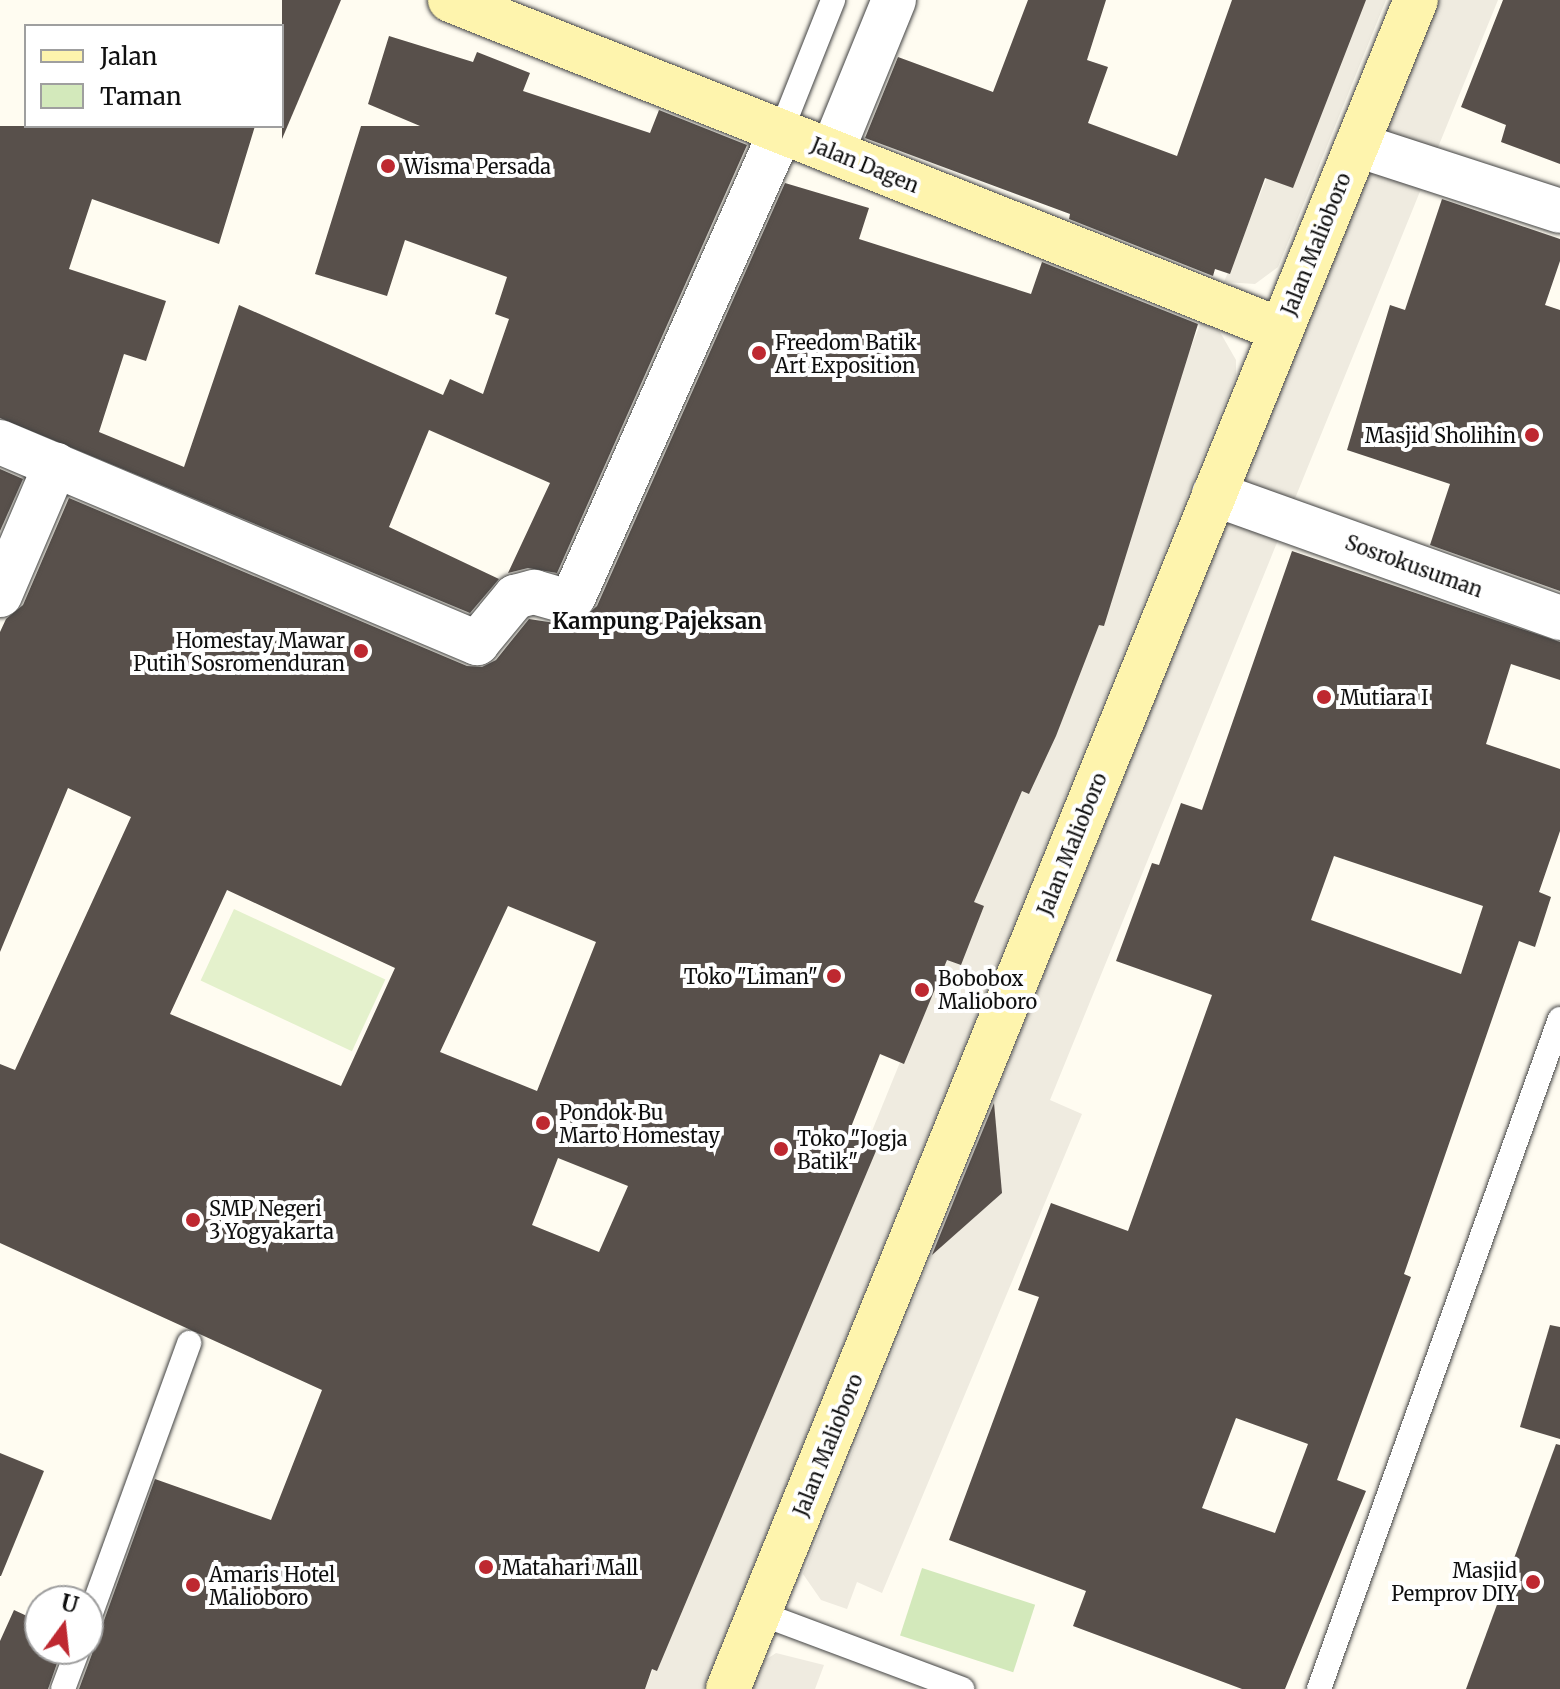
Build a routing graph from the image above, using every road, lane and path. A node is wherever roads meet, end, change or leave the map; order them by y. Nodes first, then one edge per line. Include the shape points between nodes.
1 (450, 0) edge
2 (833, 0) edge
3 (894, 0) edge
4 (1416, 0) edge
5 (781, 131) junction
6 (1357, 145) junction
7 (832, 152) junction
8 (1560, 211) edge
9 (1281, 330) junction
10 (0, 442) edge
11 (56, 464) junction
12 (1214, 494) junction
13 (0, 595) edge
14 (1560, 618) edge
15 (1560, 1019) edge
16 (189, 1343) dead end
17 (101, 1585) edge
18 (759, 1613) junction
19 (72, 1665) edge
20 (63, 1689) edge
21 (728, 1689) edge
22 (962, 1689) edge
23 (1319, 1689) edge

1 - 5 main road, Jalan Dagen
2 - 5 lane
3 - 7 street
4 - 6 main road, Jalan Malioboro
5 - 7 main road, Jalan Dagen
5 - 11 street via 568,602 534,592 515,597 477,643
6 - 8 street
6 - 9 main road, Jalan Malioboro
7 - 9 main road, Jalan Dagen
9 - 12 main road, Jalan Malioboro
10 - 11 street
11 - 13 street
12 - 14 street, Sosrokusuman
12 - 18 main road, Jalan Malioboro
15 - 23 lane
16 - 17 lane
18 - 21 main road, Jalan Malioboro
18 - 22 lane
19 - 20 lane

